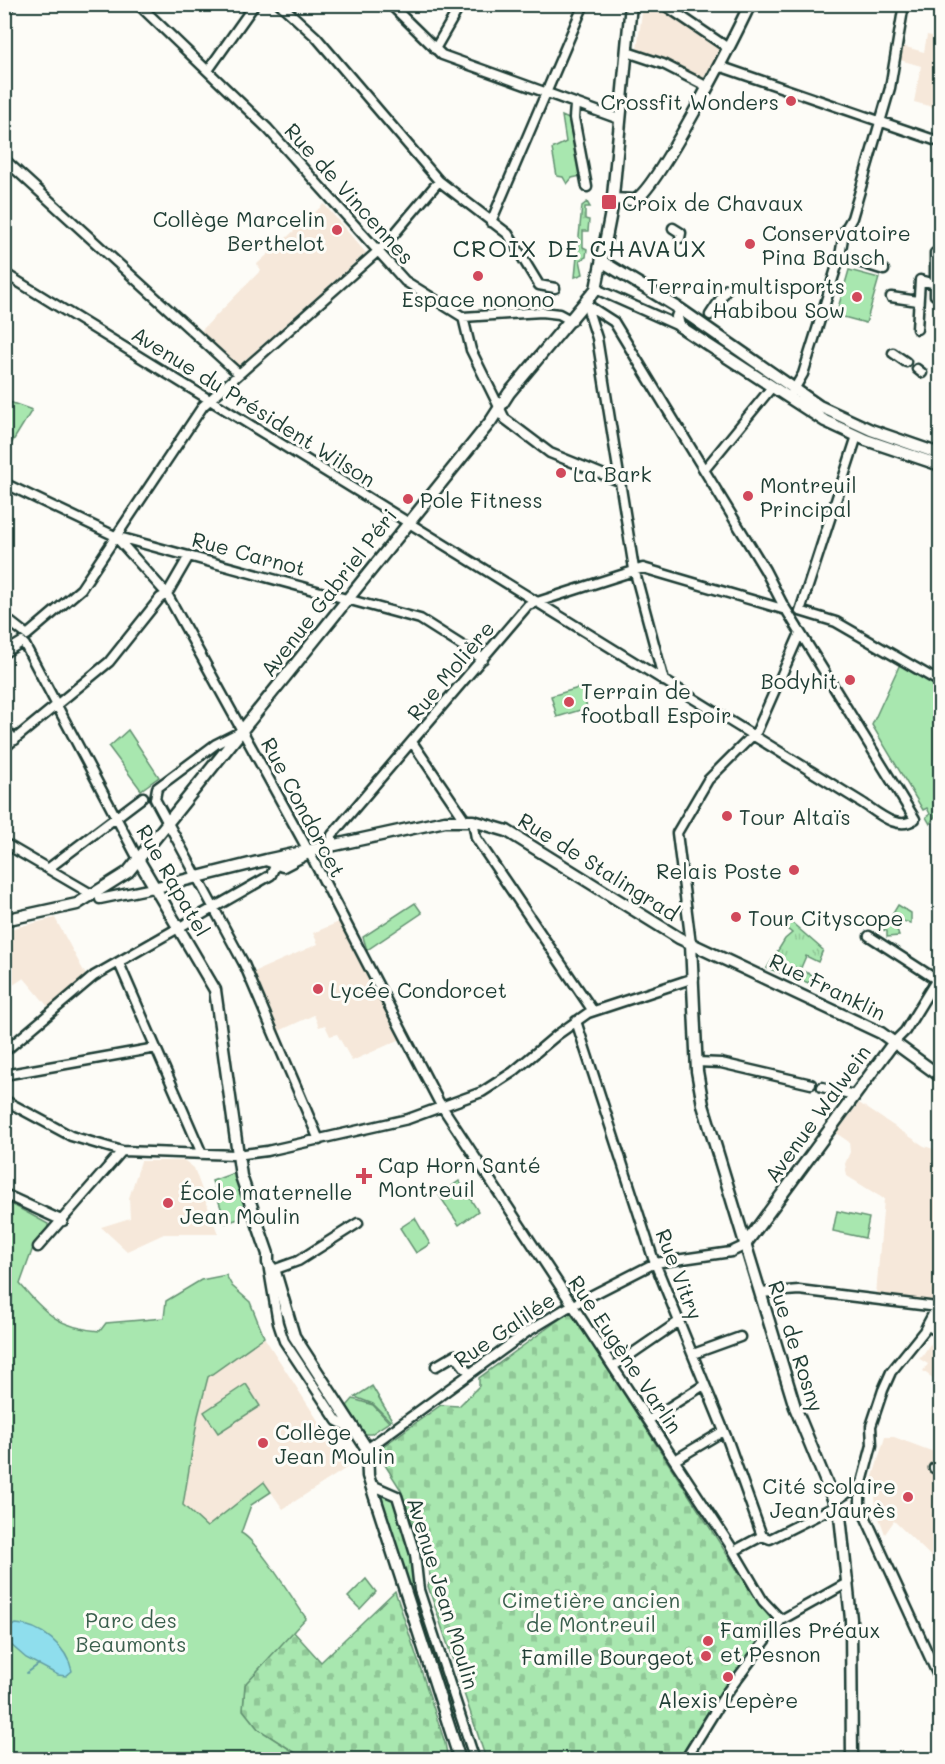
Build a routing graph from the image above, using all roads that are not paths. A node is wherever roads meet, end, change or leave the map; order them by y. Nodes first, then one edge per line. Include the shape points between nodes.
1 (10, 4) edge
2 (138, 4) edge
3 (255, 4) edge
4 (280, 4) edge
5 (390, 4) edge
6 (461, 4) edge
7 (584, 4) edge
8 (631, 4) edge
9 (663, 4) edge
10 (750, 4) edge
11 (904, 4) edge
12 (4, 11) edge
13 (728, 48) junction
14 (435, 49) junction
15 (627, 52) junction
16 (719, 66) junction
17 (208, 69) junction
18 (708, 87) junction
19 (547, 94) junction
20 (575, 105) junction
21 (620, 119) junction
22 (882, 120) junction
23 (940, 142) edge
24 (4, 159) edge
25 (439, 181) junction
26 (587, 188) dead end
27 (613, 199) junction
28 (491, 222) junction
29 (673, 228) dead end
30 (680, 238) dead end
31 (377, 253) junction
32 (935, 253) dead end
33 (840, 256) junction
34 (603, 262) junction
35 (884, 270) dead end
36 (4, 273) edge
37 (935, 284) junction
38 (555, 288) dead end
39 (596, 289) junction
40 (727, 289) dead end
41 (891, 297) dead end
42 (940, 298) edge
43 (918, 301) junction
44 (586, 304) junction
45 (680, 309) junction
46 (710, 315) dead end
47 (463, 317) junction
48 (572, 321) junction
49 (679, 326) junction
50 (917, 329) dead end
51 (892, 353) dead end
52 (906, 362) dead end
53 (239, 374) junction
54 (772, 387) junction
55 (792, 394) junction
56 (210, 400) junction
57 (500, 408) junction
58 (857, 436) junction
59 (940, 454) edge
60 (940, 465) edge
61 (705, 469) junction
62 (619, 481) junction
63 (4, 483) edge
64 (409, 522) junction
65 (115, 536) junction
66 (189, 556) junction
67 (634, 569) junction
68 (167, 594) junction
69 (348, 599) junction
70 (537, 601) junction
71 (793, 611) junction
72 (4, 617) edge
73 (800, 633) junction
74 (23, 638) junction
75 (808, 643) junction
76 (4, 653) edge
77 (483, 659) junction
78 (664, 681) junction
79 (940, 682) edge
80 (57, 705) junction
81 (4, 728) edge
82 (243, 731) junction
83 (752, 736) junction
84 (15, 740) junction
85 (412, 742) junction
86 (4, 748) edge
87 (143, 797) dead end
88 (116, 817) junction
89 (469, 821) junction
90 (168, 823) junction
91 (4, 843) edge
92 (332, 846) junction
93 (309, 852) junction
94 (138, 859) junction
95 (278, 861) junction
96 (49, 868) junction
97 (197, 877) junction
98 (153, 888) junction
99 (96, 897) junction
100 (213, 908) junction
101 (4, 920) edge
102 (178, 929) junction
103 (869, 936) dead end
104 (691, 944) junction
105 (119, 963) junction
106 (939, 977) edge
107 (694, 978) junction
108 (592, 1011) junction
109 (576, 1021) junction
110 (894, 1042) junction
111 (156, 1048) junction
112 (4, 1052) edge
113 (696, 1062) junction
114 (4, 1075) edge
115 (940, 1076) edge
116 (811, 1084) dead end
117 (822, 1087) dead end
118 (854, 1095) junction
119 (4, 1100) edge
120 (443, 1107) junction
121 (319, 1140) junction
122 (122, 1151) junction
123 (202, 1154) junction
124 (240, 1155) junction
125 (4, 1194) edge
126 (63, 1221) junction
127 (358, 1222) dead end
128 (744, 1246) junction
129 (38, 1247) dead end
130 (655, 1263) junction
131 (271, 1267) junction
132 (760, 1293) junction
133 (939, 1304) edge
134 (573, 1305) junction
135 (678, 1322) junction
136 (927, 1325) junction
137 (940, 1333) edge
138 (740, 1337) dead end
139 (693, 1354) junction
140 (436, 1366) dead end
141 (614, 1366) junction
142 (466, 1369) dead end
143 (704, 1385) junction
144 (649, 1420) junction
145 (722, 1432) junction
146 (367, 1449) junction
147 (675, 1460) junction
148 (372, 1485) junction
149 (860, 1490) junction
150 (834, 1504) junction
151 (762, 1536) junction
152 (734, 1551) junction
153 (849, 1582) junction
154 (780, 1620) junction
155 (940, 1680) edge
156 (460, 1760) edge
157 (475, 1760) edge
158 (685, 1760) edge
159 (852, 1760) edge

1 - 12 street
2 - 17 street, Rue de Vincennes
3 - 17 street
4 - 25 street via 316,37
5 - 14 street
6 - 14 street
7 - 19 street
8 - 15 main road, Avenue Gabriel Péri
9 - 13 street
10 - 13 main road
11 - 22 street
13 - 16 main road
14 - 19 street
15 - 18 street
15 - 21 main road, Avenue Gabriel Péri
16 - 18 main road
16 - 22 street
17 - 31 street, Rue de Vincennes via 268,129
18 - 27 main road via 639,198
19 - 20 street
19 - 28 street
20 - 21 street
20 - 26 street
21 - 27 main road, Avenue Gabriel Péri
22 - 23 street
22 - 33 street via 852,218 844,232
24 - 53 street
25 - 28 street
25 - 31 street
27 - 34 main road, Avenue Gabriel Péri
28 - 38 street via 515,243 539,285
29 - 30 street via 681,233
31 - 47 street, Rue de Vincennes via 405,281
31 - 53 street
32 - 37 street
33 - 35 street
33 - 55 street
34 - 39 main road, Avenue Gabriel Péri
34 - 45 main road
36 - 56 street, Avenue du Président Wilson
37 - 42 street via 935,295
37 - 43 street via 920,280
39 - 44 main road, Avenue Gabriel Péri
39 - 49 street
40 - 46 street
41 - 43 street
43 - 50 street
44 - 48 main road, Avenue Gabriel Péri
44 - 61 street via 614,322
44 - 62 street via 597,338
45 - 49 main road
45 - 55 main road
47 - 48 street via 542,312
47 - 57 street via 471,350
48 - 57 main road, Avenue Gabriel Péri
49 - 54 main road
51 - 52 street
53 - 56 street
54 - 55 main road
54 - 61 street
55 - 58 main road via 825,421
55 - 59 main road via 861,426
56 - 64 street, Avenue du Président Wilson
56 - 65 street
57 - 62 street via 505,419 538,447
57 - 64 main road, Avenue Gabriel Péri
58 - 60 main road
58 - 71 street
61 - 71 street
62 - 67 street
63 - 65 street, Rue Carnot
64 - 69 main road, Avenue Gabriel Péri
64 - 70 street, Avenue du Président Wilson
65 - 66 street, Rue Carnot
65 - 68 street, Rue Condorcet
65 - 74 street via 78,593
66 - 68 street
66 - 69 street, Rue Carnot
67 - 70 street, Rue Molière
67 - 71 street via 651,569
67 - 78 street
68 - 80 street via 109,662
68 - 82 street, Rue Condorcet
69 - 77 street, Rue Carnot via 420,619
69 - 82 main road, Avenue Gabriel Péri
70 - 77 street, Rue Molière via 528,605
70 - 78 street, Avenue du Président Wilson
71 - 73 street
71 - 75 street
71 - 79 street via 836,622
72 - 74 street, Rue Rapatel
73 - 75 street
73 - 83 street
74 - 76 street
74 - 80 street, Rue Rapatel
75 - 83 street, Avenue du Président Wilson via 915,819 899,825
77 - 85 street, Rue Molière
78 - 83 street, Avenue du Président Wilson
80 - 84 street
80 - 88 street, Rue Rapatel
81 - 84 street
82 - 90 main road, Avenue Gabriel Péri
82 - 90 street via 216,744 157,788 155,799
82 - 93 street, Rue Condorcet
83 - 104 street via 708,780 677,833
84 - 86 street
85 - 89 street
85 - 92 street, Rue Molière via 332,835
87 - 88 street
88 - 94 street, Rue Rapatel
88 - 96 street
89 - 92 main road, Rue de Stalingrad via 434,824
89 - 104 main road, Rue de Stalingrad via 515,836
89 - 108 street via 476,838
90 - 94 main road, Avenue Gabriel Péri
90 - 97 street
91 - 96 street
92 - 93 main road, Rue de Stalingrad
93 - 95 main road, Rue de Stalingrad via 290,864
93 - 120 street, Rue Condorcet
94 - 98 main road, Rue Rapatel
94 - 99 main road, Avenue Gabriel Péri
95 - 97 main road via 266,860
95 - 100 street via 271,875
96 - 99 street
97 - 98 main road
97 - 100 street
98 - 99 street
98 - 102 main road, Rue Rapatel
99 - 101 main road
100 - 102 street
100 - 121 street via 244,964
102 - 105 street
102 - 124 main road, Rue Rapatel via 215,990
103 - 106 street
104 - 107 main road, Rue de Rosny
104 - 110 main road, Rue Franklin
105 - 111 street
105 - 112 street via 94,976
106 - 110 street, Avenue Walwein
107 - 108 street
107 - 113 main road, Rue de Rosny
108 - 109 street
109 - 120 street via 497,1083
109 - 130 street, Rue Vitry
110 - 115 main road, Rue Franklin
110 - 118 main road, Avenue Walwein
111 - 114 street
111 - 123 street
113 - 116 street via 721,1063
113 - 128 main road, Rue de Rosny via 703,1105
117 - 118 street
118 - 128 main road, Avenue Walwein
119 - 122 street via 71,1136
120 - 121 street
120 - 134 street, Rue Eugène Varlin
121 - 124 street
122 - 123 street
122 - 126 street
123 - 124 street
124 - 131 main road, Avenue Jean Moulin via 241,1176
125 - 126 street
126 - 129 street
127 - 131 street via 298,1261
128 - 130 street, Rue Galilée via 731,1252
128 - 132 main road, Rue de Rosny
130 - 134 street, Rue Galilée
130 - 135 street, Rue Vitry
131 - 146 main road, Avenue Jean Moulin via 294,1336
132 - 133 street via 799,1290
132 - 150 main road, Rue de Rosny via 795,1407
133 - 136 street
134 - 141 street, Rue Eugène Varlin
134 - 146 street, Rue Galilée via 527,1332
135 - 139 street, Rue Vitry
135 - 141 street
136 - 137 street
136 - 149 street via 891,1372 883,1390 871,1426 872,1445
138 - 139 street
139 - 143 street, Rue Vitry
140 - 142 street via 455,1355
141 - 144 street, Rue Eugène Varlin
143 - 144 street
143 - 145 street, Rue Vitry
144 - 147 street, Rue Eugène Varlin
145 - 147 street
145 - 151 street, Rue Vitry
146 - 148 main road, Avenue Jean Moulin via 366,1469
147 - 152 street, Rue Eugène Varlin
148 - 156 main road, Avenue Jean Moulin
148 - 157 street, Avenue Jean Moulin via 397,1496 415,1554 419,1590
149 - 150 street via 849,1492
149 - 155 street via 860,1505 875,1541
150 - 151 street via 770,1539
150 - 153 main road, Rue de Rosny via 844,1536
151 - 152 street
152 - 154 street, Rue Eugène Varlin via 763,1601
153 - 154 street
153 - 159 main road, Rue de Rosny
154 - 158 street via 725,1695

